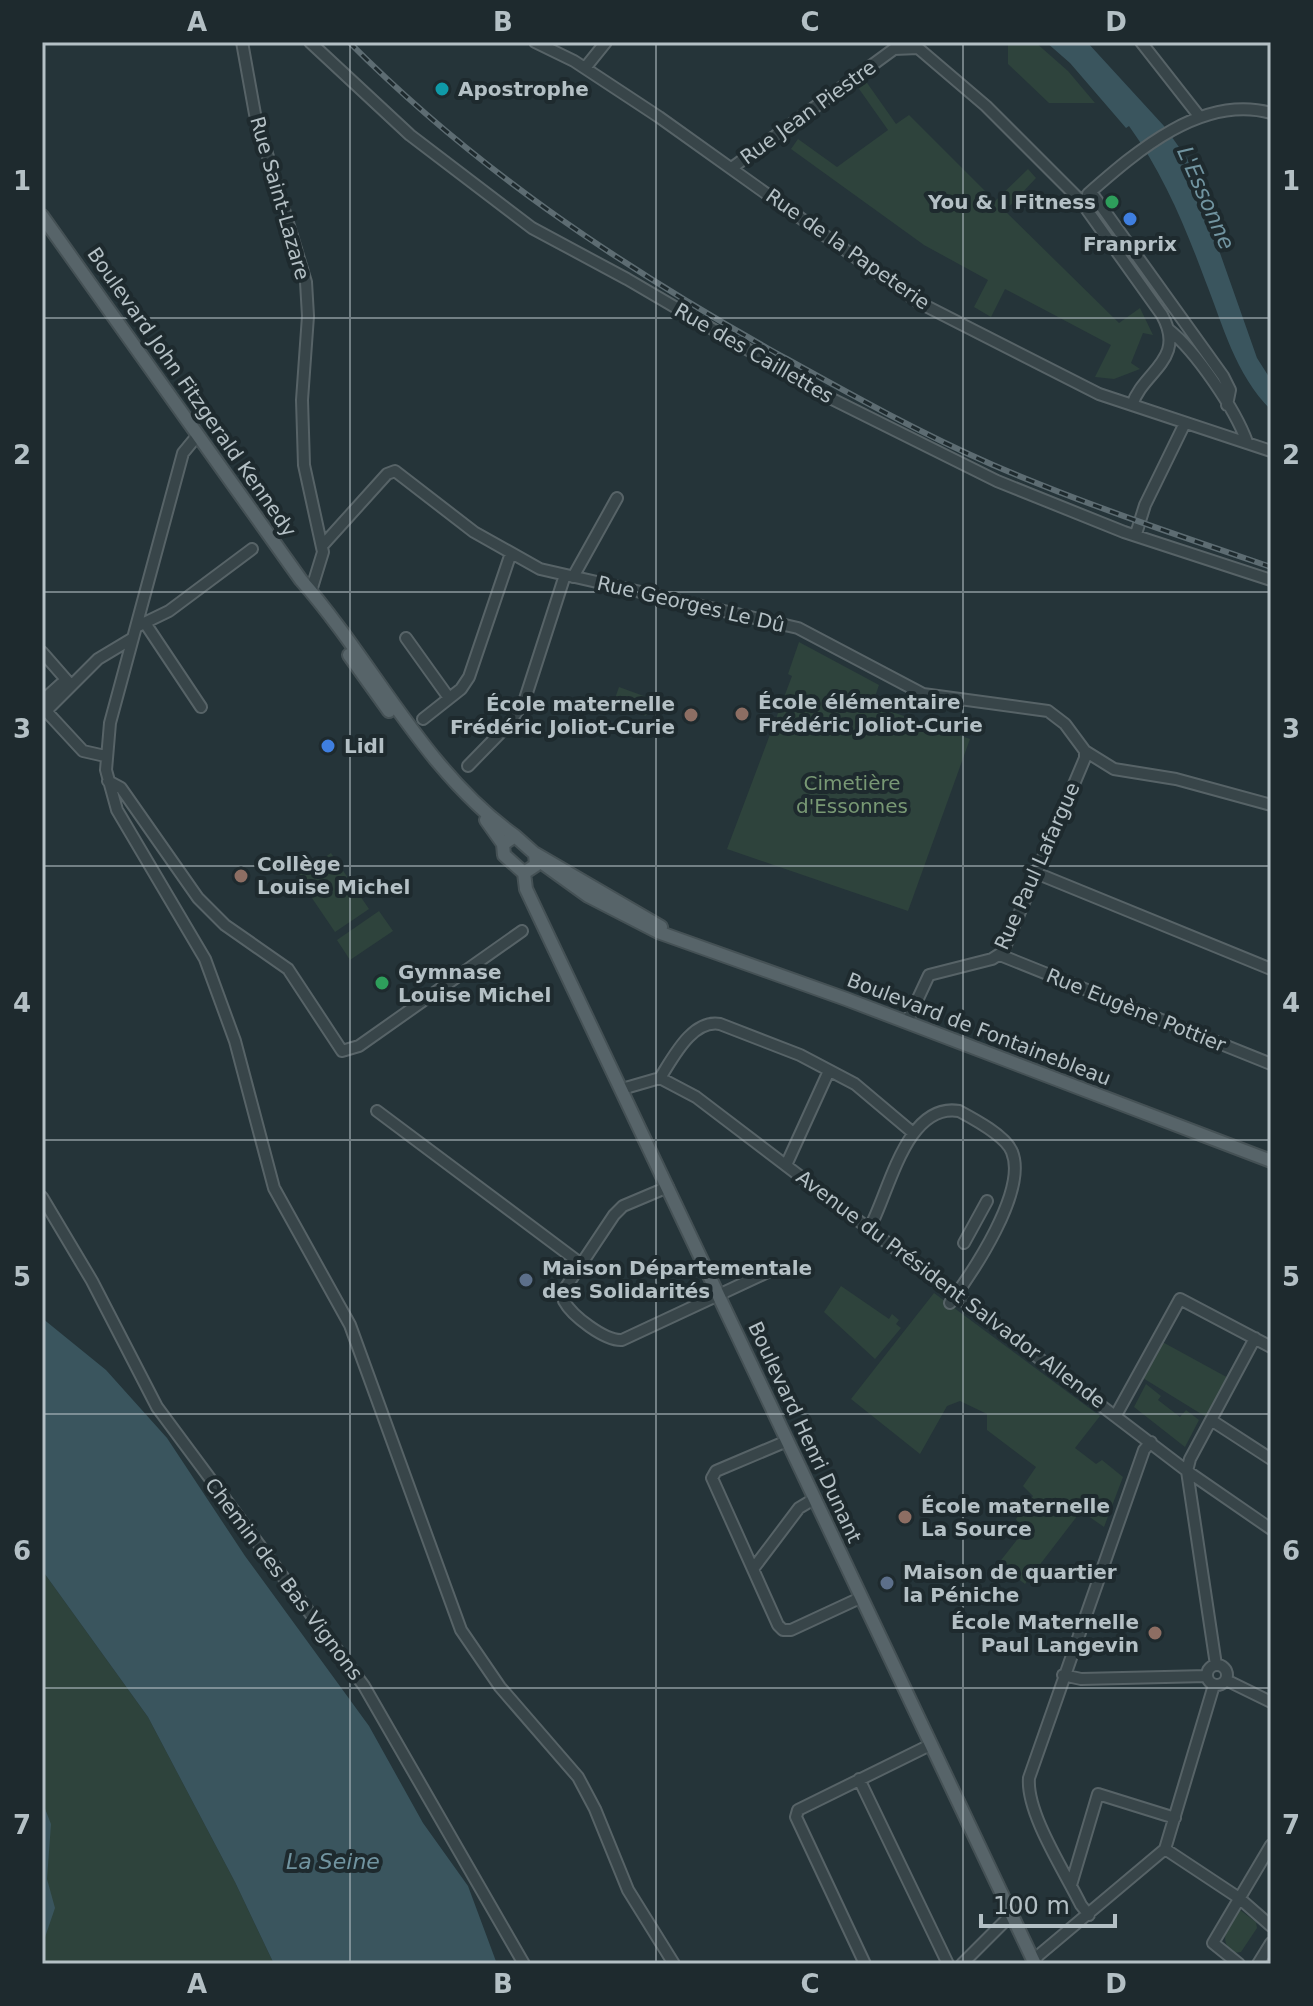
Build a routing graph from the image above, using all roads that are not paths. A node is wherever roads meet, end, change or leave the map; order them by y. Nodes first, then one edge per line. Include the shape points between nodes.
1 (242, 42) edge
2 (310, 42) edge
3 (535, 42) edge
4 (606, 42) edge
5 (1141, 42) edge
6 (585, 68) junction
7 (1271, 113) edge
8 (1199, 116) junction
9 (733, 167) junction
10 (1091, 192) junction
11 (1080, 200) junction
12 (42, 216) edge
13 (1168, 329) junction
14 (1132, 405) junction
15 (1227, 405) junction
16 (1185, 423) junction
17 (197, 436) junction
18 (1247, 442) junction
19 (1271, 451) edge
20 (617, 498) dead end
21 (1136, 534) junction
22 (322, 546) junction
23 (252, 549) dead end
24 (511, 553) junction
25 (569, 576) junction
26 (1271, 580) edge
27 (311, 591) junction
28 (138, 629) junction
29 (406, 638) dead end
30 (42, 652) edge
31 (70, 685) junction
32 (449, 698) junction
33 (42, 701) edge
34 (201, 707) dead end
35 (423, 719) dead end
36 (1085, 751) junction
37 (105, 756) junction
38 (468, 766) dead end
39 (108, 781) junction
40 (1271, 805) edge
41 (515, 836) junction
42 (503, 844) junction
43 (536, 857) junction
44 (524, 873) junction
45 (1036, 873) junction
46 (522, 931) dead end
47 (1000, 955) junction
48 (1271, 969) edge
49 (907, 1022) junction
50 (1271, 1064) edge
51 (828, 1073) junction
52 (660, 1078) junction
53 (622, 1089) junction
54 (377, 1111) dead end
55 (912, 1132) junction
56 (1271, 1161) edge
57 (787, 1163) junction
58 (668, 1187) junction
59 (42, 1197) edge
60 (987, 1201) dead end
61 (979, 1213) junction
62 (1000, 1223) junction
63 (870, 1227) junction
64 (964, 1243) dead end
65 (580, 1263) junction
66 (772, 1270) dead end
67 (722, 1292) junction
68 (953, 1298) junction
69 (1255, 1338) junction
70 (1271, 1347) edge
71 (1116, 1415) junction
72 (1211, 1420) junction
73 (787, 1441) junction
74 (1151, 1442) junction
75 (1271, 1459) edge
76 (1187, 1471) junction
77 (814, 1499) junction
78 (1271, 1529) edge
79 (753, 1569) junction
80 (860, 1598) junction
81 (1216, 1665) junction
82 (1063, 1675) junction
83 (1211, 1680) junction
84 (1226, 1680) junction
85 (1271, 1702) edge
86 (930, 1745) junction
87 (859, 1779) junction
88 (1175, 1818) junction
89 (1271, 1845) edge
90 (1165, 1849) junction
91 (1071, 1885) junction
92 (1239, 1898) junction
93 (1089, 1915) junction
94 (1010, 1916) junction
95 (1271, 1926) edge
96 (1271, 1943) edge
97 (1034, 1962) edge
98 (524, 1964) edge
99 (674, 1964) edge
100 (865, 1964) edge
101 (948, 1964) edge
102 (962, 1964) edge
103 (1239, 1964) edge
104 (1258, 1964) edge

1 - 22 street, Rue Saint-Lazare via 255,114 306,282 304,465
2 - 21 street, Rue des Caillettes via 410,135 554,243 873,420 997,481
3 - 6 street, Rue de la Papeterie
4 - 6 street
5 - 8 street
6 - 9 street, Rue de la Papeterie
7 - 8 street via 1237,108
8 - 10 street
9 - 11 street, Rue Jean Piestre via 890,51 908,46 928,55 972,93
9 - 14 street, Rue de la Papeterie via 907,295 1099,394
10 - 11 street
10 - 15 street via 1223,376 1230,390
11 - 13 street
12 - 17 main road, Boulevard John Fitzgerald Kennedy
13 - 14 street via 1165,360 1137,391
13 - 15 street
14 - 16 street, Rue de la Papeterie
15 - 18 street
16 - 18 street, Rue de la Papeterie
16 - 21 street
17 - 27 main road, Boulevard John Fitzgerald Kennedy
17 - 28 street via 183,453
18 - 19 street, Rue de la Papeterie
20 - 25 street
21 - 26 street, Rue des Caillettes
22 - 24 street, Rue Georges Le Dû via 395,471 474,532
22 - 27 street, Rue Saint-Lazare
23 - 28 street
24 - 25 street, Rue Georges Le Dû via 540,569
24 - 32 street via 469,677
25 - 36 street, Rue Georges Le Dû via 798,628 923,694 1039,708 1065,724
25 - 38 street via 524,702
27 - 41 main road, Boulevard John Fitzgerald Kennedy via 454,780
27 - 42 main road, Boulevard John Fitzgerald Kennedy via 314,605 401,727
28 - 31 street
28 - 34 street
28 - 37 street
29 - 32 street
30 - 31 street
31 - 33 street via 61,684
31 - 37 street via 46,711 83,751
32 - 35 street
36 - 40 street, Rue Georges Le Dû via 1126,773 1176,779
36 - 45 street, Rue Paul Lafargue
37 - 39 street
39 - 46 street via 121,788 198,898 225,925 288,969 342,1051 359,1046
39 - 99 street via 123,822 205,959 235,1041 274,1188 350,1325 461,1630 500,1687 578,1777 628,1890
41 - 42 main road
41 - 43 main road, Boulevard John Fitzgerald Kennedy
42 - 44 main road, Boulevard John Fitzgerald Kennedy via 504,855
43 - 44 main road via 532,870
43 - 49 main road, Boulevard de Fontainebleau via 673,936
44 - 53 main road, Boulevard Henri Dunant via 526,889
45 - 47 street, Rue Paul Lafargue
45 - 48 street
47 - 49 street, Rue Paul Lafargue via 929,975
47 - 50 street, Rue Eugène Pottier
49 - 56 main road, Boulevard de Fontainebleau
51 - 52 street via 800,1055 711,1023 696,1030
51 - 55 street via 855,1084
51 - 57 street
52 - 53 street
52 - 57 street, Avenue du Président Salvador Allende via 683,1088
53 - 58 main road, Boulevard Henri Dunant
54 - 65 street
55 - 62 street via 951,1110 1010,1147 1013,1173
55 - 63 street
57 - 63 street, Avenue du Président Salvador Allende
58 - 65 street via 623,1206
58 - 67 main road, Boulevard Henri Dunant
59 - 98 street, Chemin des Bas Vignons via 157,1407 364,1686
60 - 61 street
61 - 62 street
61 - 64 street
62 - 68 street
63 - 68 street, Avenue du Président Salvador Allende
65 - 67 street via 564,1290 566,1305 614,1340
66 - 67 street
67 - 73 main road, Boulevard Henri Dunant
68 - 71 street, Avenue du Président Salvador Allende
69 - 70 street
69 - 71 street via 1180,1299
69 - 72 street
71 - 74 street, Avenue du Président Salvador Allende
72 - 75 street
72 - 76 street
73 - 77 main road, Boulevard Henri Dunant
73 - 79 street via 716,1471 712,1482
74 - 76 street, Avenue du Président Salvador Allende
74 - 82 street via 1139,1462
76 - 78 street, Avenue du Président Salvador Allende
76 - 81 street
77 - 79 street via 799,1508
77 - 80 main road, Boulevard Henri Dunant
79 - 80 street via 783,1630
80 - 86 main road, Boulevard Henri Dunant
81 - 83 street via 1210,1668
81 - 84 street via 1225,1668
82 - 83 street
82 - 91 street via 1028,1785
83 - 84 street
83 - 88 street
84 - 85 street
86 - 87 street
86 - 94 main road, Boulevard Henri Dunant
87 - 100 street via 798,1810 796,1817
87 - 101 street
88 - 90 street
88 - 91 street via 1098,1794
89 - 92 street
90 - 92 street
90 - 93 street
91 - 93 street
92 - 95 street
92 - 103 street via 1213,1943
93 - 97 street
94 - 97 main road, Boulevard Henri Dunant
94 - 102 street
96 - 104 street

